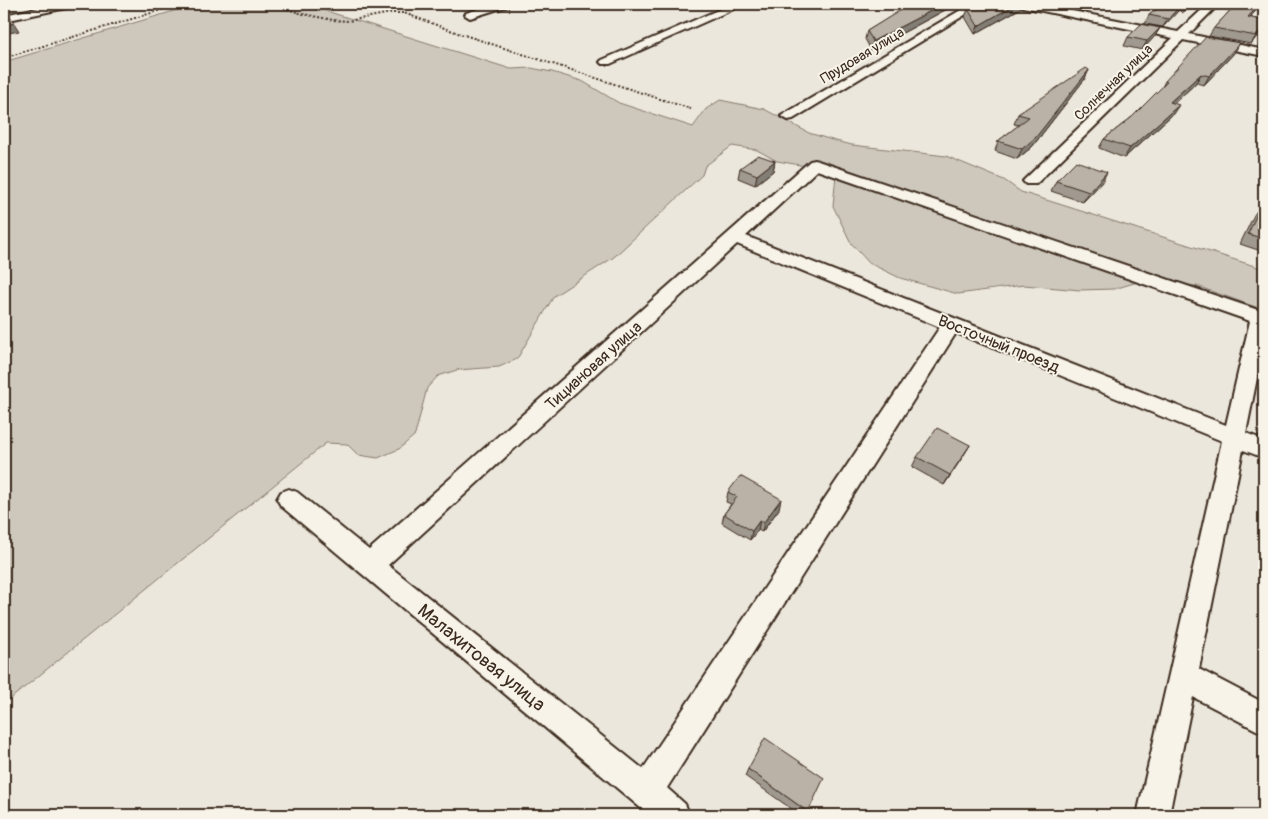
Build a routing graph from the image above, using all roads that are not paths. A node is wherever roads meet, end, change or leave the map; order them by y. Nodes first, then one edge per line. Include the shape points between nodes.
1 (72, 4) edge
2 (504, 4) edge
3 (740, 4) edge
4 (978, 4) edge
5 (1023, 4) edge
6 (1214, 4) edge
7 (470, 15) dead end
8 (4, 18) edge
9 (1181, 36) junction
10 (1264, 54) edge
11 (606, 62) dead end
12 (788, 116) dead end
13 (1032, 182) dead end
14 (734, 237) junction
15 (1262, 318) edge
16 (952, 324) junction
17 (1233, 436) junction
18 (1264, 449) edge
19 (289, 499) dead end
20 (370, 565) junction
21 (1182, 676) junction
22 (1264, 719) edge
23 (646, 792) junction
24 (674, 815) edge
25 (1153, 815) edge

1 - 8 street
2 - 7 street
3 - 11 street
4 - 12 street, Прудовая улица
5 - 9 street
6 - 9 street, Солнечная улица
9 - 10 street
9 - 13 street, Солнечная улица
14 - 15 street, Тициановая улица via 815,164
14 - 16 street, Восточный проезд
14 - 20 street, Тициановая улица
15 - 17 street
16 - 17 street, Восточный проезд
16 - 23 street
17 - 18 street, Восточный проезд
17 - 21 street
19 - 20 street, Малахитовая улица
20 - 23 street, Малахитовая улица
21 - 22 street
21 - 25 street
23 - 24 street, Малахитовая улица

